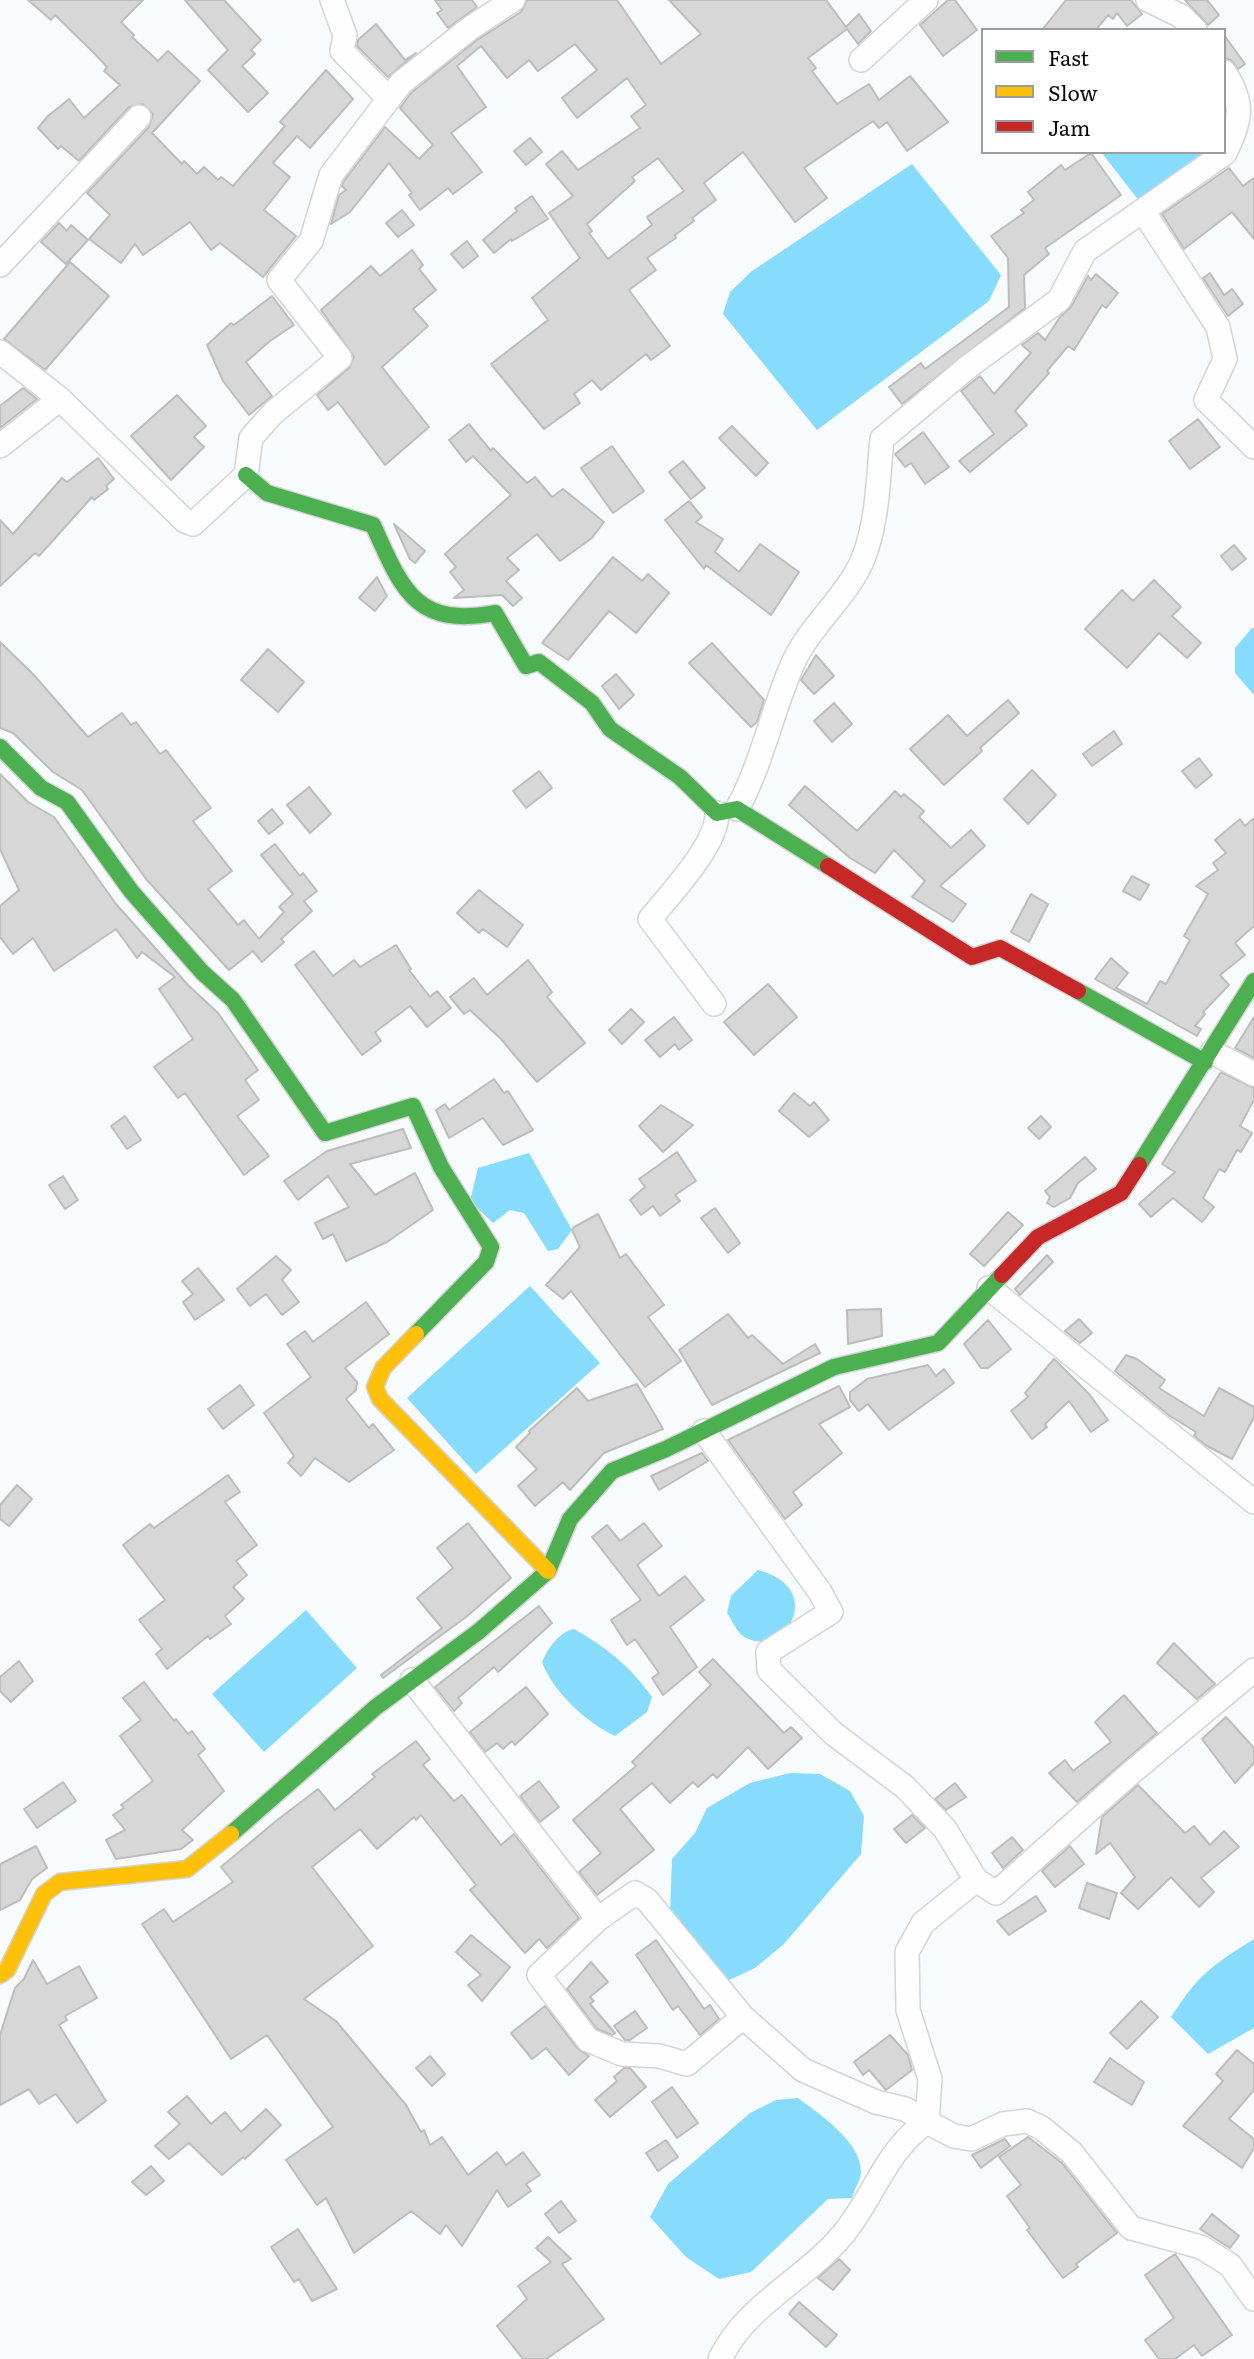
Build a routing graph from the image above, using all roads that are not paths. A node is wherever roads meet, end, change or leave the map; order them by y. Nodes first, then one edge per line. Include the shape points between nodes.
1 (332, 0) edge
2 (513, 0) edge
3 (926, 0) edge
4 (1148, 0) edge
5 (1193, 28) edge
6 (861, 60) dead end
7 (1239, 80) edge
8 (389, 99) junction
9 (139, 117) dead end
10 (1226, 153) edge
11 (1225, 154) edge
12 (1143, 211) junction
13 (0, 265) edge
14 (0, 352) edge
15 (60, 398) junction
16 (0, 446) edge
17 (1254, 447) edge
18 (246, 475) junction
19 (0, 747) edge
20 (727, 811) junction
21 (1254, 981) edge
22 (714, 1004) dead end
23 (1208, 1057) junction
24 (1254, 1074) edge
25 (989, 1288) junction
26 (704, 1431) junction
27 (1254, 1502) edge
28 (548, 1571) junction
29 (1254, 1670) edge
30 (412, 1680) junction
31 (976, 1880) junction
32 (598, 1919) junction
33 (0, 1975) edge
34 (743, 2017) junction
35 (927, 2122) junction
36 (1254, 2299) edge
37 (720, 2359) edge

1 - 8 street via 345,35 342,51
2 - 8 street via 401,83
3 - 6 street
4 - 5 street via 1181,16
7 - 10 street via 1238,128
8 - 18 street via 331,175 311,241 279,281 340,358 273,413 251,438
9 - 13 street
11 - 12 street
12 - 17 street via 1218,327 1226,359 1206,400
12 - 20 street via 1085,251 1059,300 968,367 882,439 875,515 862,561 795,658 755,777
14 - 15 street
15 - 16 street
15 - 18 street via 185,521 193,524
18 - 20 street via 267,493 373,525 401,584 429,612 458,619 495,613 526,666 539,662 592,703 610,729
19 - 28 street via 41,788 67,802 131,891 202,972 233,1000 325,1133 413,1106 441,1167 491,1247 486,1262 383,1368 375,1387 380,1399
20 - 22 street via 650,919
20 - 23 street via 972,957 1000,948
21 - 23 street
23 - 24 street
23 - 25 street via 1121,1193 1038,1237
25 - 26 street via 938,1343 834,1367
25 - 27 street
26 - 28 street via 612,1471 570,1519
26 - 31 street via 831,1612 768,1652 769,1670 834,1734 905,1787 945,1829
28 - 30 street via 478,1632
29 - 31 street via 1132,1772 1007,1886 996,1893
30 - 32 street
30 - 33 street via 187,1869 60,1882 44,1894 7,1970
31 - 35 street via 923,1923 907,1952 908,2010 930,2079
32 - 34 street via 635,1893 647,1900
32 - 34 street via 539,1975 588,2040 622,2054 659,2056 687,2064
34 - 35 street via 803,2070
35 - 36 street via 971,2139 1003,2124 1027,2121 1042,2128 1072,2153 1131,2228 1201,2247 1230,2264
35 - 37 street via 902,2142 844,2234 735,2333

